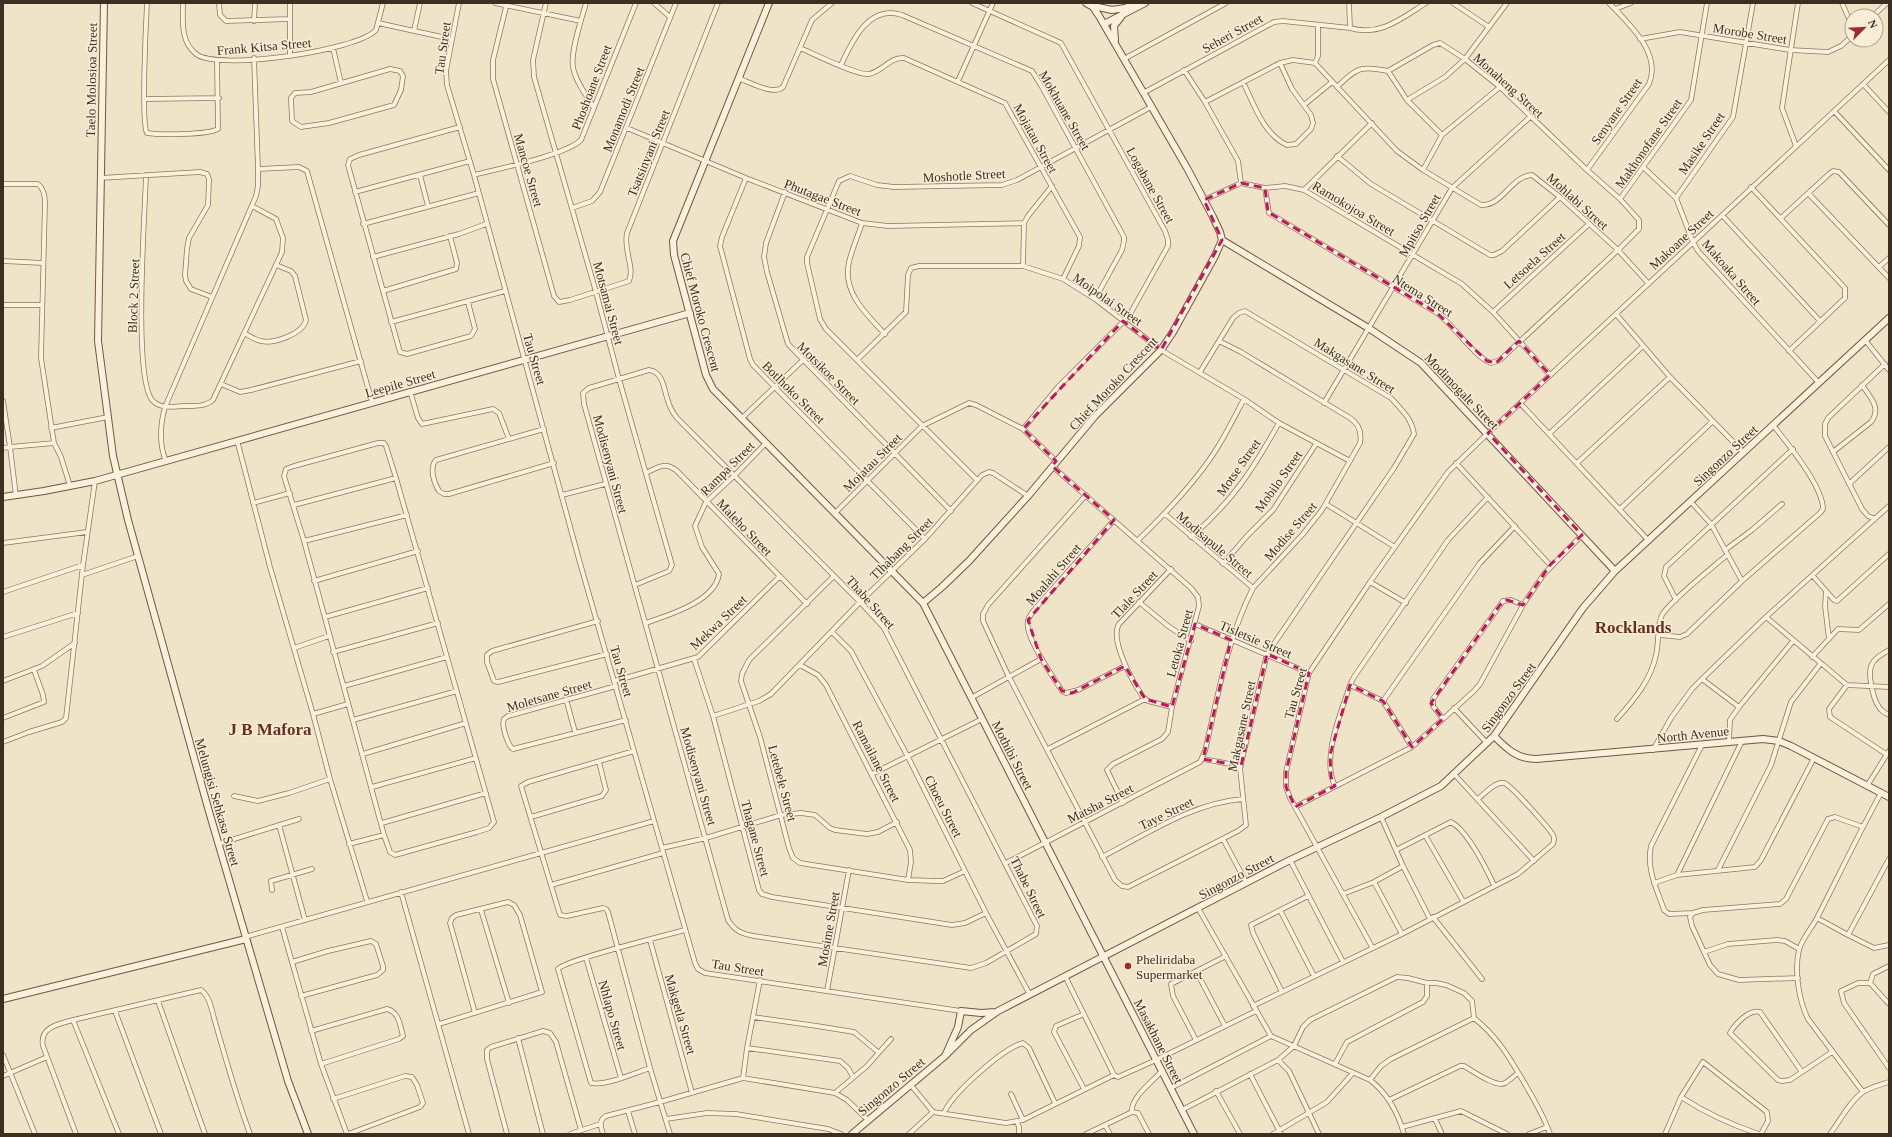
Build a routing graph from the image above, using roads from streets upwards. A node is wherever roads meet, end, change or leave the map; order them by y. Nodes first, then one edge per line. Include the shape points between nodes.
1 (104, 3) edge
2 (146, 3) edge
3 (183, 3) edge
4 (220, 3) edge
5 (255, 3) edge
6 (290, 3) edge
7 (383, 3) edge
8 (420, 3) edge
9 (459, 3) edge
10 (495, 3) edge
11 (546, 3) edge
12 (586, 3) edge
13 (636, 3) edge
14 (654, 3) edge
15 (676, 3) edge
16 (718, 3) edge
17 (769, 3) edge
18 (832, 3) edge
19 (972, 3) edge
20 (993, 3) edge
21 (1135, 3) edge
22 (1145, 3) edge
23 (1226, 3) edge
24 (1349, 3) edge
25 (1426, 3) edge
26 (1453, 3) edge
27 (1506, 3) edge
28 (1609, 3) edge
29 (1631, 3) edge
30 (1707, 3) edge
31 (1753, 3) edge
32 (1798, 3) edge
33 (506, 4) edge
34 (1089, 4) edge
35 (1615, 9) junction
36 (1126, 10) junction
37 (990, 11) junction
38 (544, 14) junction
39 (670, 17) junction
40 (290, 19) junction
41 (254, 21) junction
42 (581, 21) junction
43 (378, 23) junction
44 (1104, 23) junction
45 (1318, 26) junction
46 (1489, 27) junction
47 (1350, 28) junction
48 (414, 31) junction
49 (1701, 36) junction
50 (451, 39) junction
51 (1640, 39) junction
52 (1746, 42) junction
53 (1844, 43) edge
54 (974, 46) junction
55 (1117, 47) junction
56 (332, 48) junction
57 (800, 48) junction
58 (1790, 50) junction
59 (290, 56) junction
60 (254, 58) junction
61 (1124, 59) junction
62 (1466, 59) junction
63 (217, 60) junction
64 (1889, 60) edge
65 (1280, 63) junction
66 (1315, 63) junction
67 (841, 65) junction
68 (1184, 70) junction
69 (1388, 71) junction
70 (738, 78) junction
71 (958, 81) junction
72 (341, 82) junction
73 (1243, 82) junction
74 (1332, 82) junction
75 (1863, 84) junction
76 (1337, 87) junction
77 (1500, 87) junction
78 (1143, 94) junction
79 (219, 98) junction
80 (145, 99) junction
81 (1407, 100) junction
82 (1205, 102) junction
83 (1304, 104) junction
84 (1151, 106) junction
85 (594, 108) junction
86 (1834, 111) junction
87 (1889, 112) edge
88 (1530, 116) junction
89 (1372, 123) junction
90 (460, 127) junction
91 (628, 128) junction
92 (1109, 129) junction
93 (1442, 135) junction
94 (663, 143) junction
95 (1796, 146) junction
96 (1075, 147) junction
97 (556, 153) junction
98 (1337, 156) junction
99 (470, 161) junction
100 (704, 161) junction
101 (517, 164) junction
102 (1041, 167) junction
103 (1643, 167) junction
104 (258, 169) junction
105 (1423, 170) junction
106 (1587, 170) junction
107 (1889, 170) edge
108 (146, 175) junction
109 (420, 175) junction
110 (474, 175) junction
111 (100, 178) junction
112 (746, 178) junction
113 (1241, 183) junction
114 (3, 184) edge
115 (1052, 186) junction
116 (1751, 187) junction
117 (1265, 188) junction
118 (1452, 188) junction
119 (1304, 190) junction
120 (354, 192) junction
121 (785, 192) junction
122 (479, 193) junction
123 (1809, 194) junction
124 (1560, 197) junction
125 (1676, 198) junction
126 (1620, 199) junction
127 (1204, 200) junction
128 (252, 206) junction
129 (428, 206) junction
130 (572, 208) junction
131 (827, 208) junction
132 (1722, 215) junction
133 (1781, 218) junction
134 (1432, 222) junction
135 (862, 223) junction
136 (1024, 223) junction
137 (363, 224) junction
138 (486, 224) junction
139 (1589, 224) junction
140 (1889, 225) edge
141 (1639, 229) joint
142 (450, 236) junction
143 (1222, 240) junction
144 (1693, 242) junction
145 (1618, 250) junction
146 (1414, 255) junction
147 (373, 257) junction
148 (1889, 258) edge
149 (3, 261) edge
150 (43, 263) junction
151 (276, 265) junction
152 (1023, 266) junction
153 (1879, 267) junction
154 (1889, 278) edge
155 (1063, 279) junction
156 (1648, 283) junction
157 (1394, 288) junction
158 (382, 291) junction
159 (505, 291) junction
160 (596, 292) junction
161 (212, 297) junction
162 (1095, 299) junction
163 (468, 302) junction
164 (3, 305) edge
165 (42, 305) junction
166 (1493, 312) junction
167 (690, 313) junction
168 (1616, 314) junction
169 (1889, 318) edge
170 (1123, 321) junction
171 (1820, 321) junction
172 (391, 322) junction
173 (1370, 329) junction
174 (244, 333) junction
175 (885, 334) junction
176 (608, 336) junction
177 (1865, 340) junction
178 (1219, 341) junction
179 (1519, 341) junction
180 (1643, 346) junction
181 (1161, 350) junction
182 (1789, 351) junction
183 (524, 359) junction
184 (803, 360) junction
185 (857, 360) junction
186 (361, 361) junction
187 (1885, 364) junction
188 (1346, 370) junction
189 (1889, 370) edge
190 (1200, 372) junction
191 (1550, 375) junction
192 (1670, 377) junction
193 (619, 379) junction
194 (1819, 383) junction
195 (221, 384) junction
196 (1862, 385) junction
197 (774, 387) junction
198 (410, 391) junction
199 (1244, 399) junction
200 (3, 401) edge
201 (372, 402) junction
202 (1324, 403) junction
203 (1520, 403) junction
204 (3, 406) edge
205 (165, 407) junction
206 (108, 417) junction
207 (741, 419) junction
208 (1713, 421) junction
209 (1279, 423) junction
210 (1773, 425) junction
211 (922, 426) junction
212 (51, 428) junction
213 (544, 429) junction
214 (1023, 429) junction
215 (1488, 433) junction
216 (1550, 433) junction
217 (509, 439) junction
218 (237, 440) junction
219 (54, 443) junction
220 (766, 443) junction
221 (1316, 444) junction
222 (10, 447) junction
223 (1889, 447) edge
224 (3, 448) edge
225 (1792, 449) junction
226 (1832, 452) junction
227 (1744, 453) junction
228 (895, 454) junction
229 (166, 459) junction
230 (1350, 461) junction
231 (554, 463) junction
232 (1054, 463) junction
233 (1456, 463) junction
234 (1577, 463) junction
235 (646, 472) junction
236 (116, 474) junction
237 (735, 475) junction
238 (396, 478) junction
239 (868, 480) junction
240 (977, 480) junction
241 (95, 481) junction
242 (605, 484) junction
243 (1849, 484) junction
244 (70, 486) junction
245 (290, 493) junction
246 (562, 495) junction
247 (1086, 495) junction
248 (16, 496) junction
249 (1028, 496) junction
250 (3, 497) edge
251 (1488, 497) junction
252 (706, 502) junction
253 (1691, 502) junction
254 (253, 503) junction
255 (1326, 504) junction
256 (1782, 504) dead end
257 (294, 505) junction
258 (1889, 506) edge
259 (1620, 509) junction
260 (951, 512) junction
261 (835, 513) junction
262 (1165, 514) junction
263 (407, 515) junction
264 (1875, 519) junction
265 (1114, 520) junction
266 (1357, 523) junction
267 (1711, 524) junction
268 (1515, 526) junction
269 (87, 532) junction
270 (1582, 535) junction
271 (1192, 537) junction
272 (925, 539) junction
273 (1138, 540) junction
274 (1649, 540) junction
275 (304, 542) junction
276 (3, 543) edge
277 (1395, 547) junction
278 (1725, 550) junction
279 (418, 551) junction
280 (1889, 554) edge
281 (1727, 555) junction
282 (138, 556) junction
283 (1223, 564) junction
284 (83, 565) junction
285 (1550, 565) junction
286 (1171, 569) junction
287 (893, 571) junction
288 (1616, 571) junction
289 (82, 575) junction
290 (780, 576) junction
291 (834, 576) junction
292 (1813, 576) junction
293 (314, 581) junction
294 (1742, 581) junction
295 (1370, 582) junction
296 (635, 585) junction
297 (428, 588) junction
298 (1253, 588) junction
299 (3, 592) edge
300 (1826, 592) junction
301 (1676, 600) junction
302 (860, 602) junction
303 (1139, 602) junction
304 (923, 603) junction
305 (1406, 603) junction
306 (806, 604) junction
307 (1523, 604) junction
308 (1889, 604) edge
309 (78, 614) junction
310 (324, 617) junction
311 (1766, 617) junction
312 (598, 621) junction
313 (438, 623) junction
314 (646, 623) junction
315 (1195, 624) junction
316 (832, 632) junction
317 (1660, 635) junction
318 (329, 636) junction
319 (3, 637) edge
320 (1829, 639) junction
321 (1231, 640) junction
322 (1191, 641) junction
323 (1793, 641) junction
324 (76, 643) junction
325 (294, 648) junction
326 (1889, 650) edge
327 (334, 652) junction
328 (607, 654) junction
329 (1267, 654) junction
330 (447, 657) junction
331 (1812, 657) junction
332 (694, 659) junction
333 (1041, 659) junction
334 (1821, 663) junction
335 (800, 665) junction
336 (1125, 666) junction
337 (659, 669) junction
338 (34, 670) junction
339 (1309, 672) junction
340 (1008, 675) junction
341 (1702, 678) junction
342 (3, 681) edge
343 (615, 681) junction
344 (1350, 685) junction
345 (1848, 685) junction
346 (344, 686) junction
347 (616, 686) junction
348 (1871, 686) junction
349 (1889, 687) edge
350 (457, 691) junction
351 (971, 698) junction
352 (1145, 699) junction
353 (566, 700) junction
354 (1383, 701) junction
355 (348, 704) junction
356 (749, 704) junction
357 (1739, 707) junction
358 (1172, 708) junction
359 (1454, 708) junction
360 (313, 714) junction
361 (1889, 715) edge
362 (712, 716) junction
363 (3, 718) edge
364 (982, 719) junction
365 (1443, 719) junction
366 (1617, 719) dead end
367 (353, 720) junction
368 (626, 720) junction
369 (466, 723) junction
370 (575, 732) junction
371 (1494, 736) junction
372 (942, 739) junction
373 (1742, 740) junction
374 (1779, 741) junction
375 (3, 742) edge
376 (1729, 742) junction
377 (1487, 743) junction
378 (1702, 745) junction
379 (1412, 747) junction
380 (1048, 749) junction
381 (1653, 750) junction
382 (634, 751) junction
383 (1888, 752) edge
384 (363, 754) junction
385 (908, 757) junction
386 (476, 758) junction
387 (1814, 758) junction
388 (1202, 759) junction
389 (599, 762) junction
390 (1241, 766) junction
391 (872, 774) junction
392 (1454, 775) junction
393 (330, 779) junction
394 (1335, 786) junction
395 (1867, 786) junction
396 (372, 787) junction
397 (486, 793) junction
398 (1881, 793) junction
399 (234, 796) dead end
400 (1889, 797) edge
401 (1243, 799) junction
402 (1478, 799) junction
403 (1123, 803) junction
404 (1295, 806) junction
405 (781, 815) junction
406 (531, 817) junction
407 (1381, 817) junction
408 (299, 819) dead end
409 (654, 821) junction
410 (382, 822) junction
411 (897, 822) junction
412 (1085, 822) junction
413 (279, 825) junction
414 (743, 827) junction
415 (1862, 827) junction
416 (384, 835) junction
417 (1425, 835) junction
418 (706, 838) junction
419 (1223, 839) junction
420 (1046, 842) junction
421 (218, 844) junction
422 (349, 844) junction
423 (662, 848) junction
424 (1317, 848) junction
425 (1396, 850) junction
426 (542, 852) junction
427 (663, 853) junction
428 (1102, 857) junction
429 (1889, 859) edge
430 (1290, 860) junction
431 (1534, 861) junction
432 (1006, 863) junction
433 (1403, 866) junction
434 (312, 869) dead end
435 (849, 870) junction
436 (1718, 870) junction
437 (965, 871) junction
438 (292, 874) junction
439 (1677, 875) junction
440 (908, 880) junction
441 (1246, 882) junction
442 (1374, 882) junction
443 (1654, 883) junction
444 (551, 885) junction
445 (1494, 885) junction
446 (272, 890) dead end
447 (401, 892) junction
448 (1343, 894) junction
449 (1308, 896) junction
450 (1463, 901) junction
451 (367, 902) junction
452 (842, 908) junction
453 (1198, 908) junction
454 (481, 910) junction
455 (1280, 910) junction
456 (986, 913) junction
457 (1693, 913) junction
458 (1432, 918) junction
459 (1817, 918) junction
460 (305, 920) junction
461 (282, 927) junction
462 (685, 930) junction
463 (1402, 934) junction
464 (1848, 935) junction
465 (246, 938) junction
466 (650, 940) junction
467 (1889, 945) edge
468 (1372, 947) junction
469 (617, 948) junction
470 (836, 948) junction
471 (1799, 949) junction
472 (1006, 950) junction
473 (1704, 952) junction
474 (1226, 956) junction
475 (1104, 957) junction
476 (586, 958) junction
477 (292, 962) junction
478 (1343, 962) junction
479 (1889, 966) edge
480 (1196, 971) junction
481 (1065, 976) junction
482 (1314, 976) junction
483 (1798, 978) junction
484 (1482, 979) dead end
485 (760, 980) junction
486 (1427, 983) junction
487 (1870, 984) junction
488 (827, 991) junction
489 (1282, 992) junction
490 (1030, 995) junction
491 (301, 996) junction
492 (3, 999) edge
493 (158, 1001) junction
494 (509, 1003) junction
495 (1889, 1004) edge
496 (1253, 1006) junction
497 (115, 1011) junction
498 (961, 1011) junction
499 (998, 1011) junction
500 (1256, 1011) junction
501 (475, 1013) junction
502 (1084, 1014) junction
503 (753, 1018) junction
504 (1474, 1018) junction
505 (73, 1020) junction
506 (439, 1024) junction
507 (1225, 1026) junction
508 (311, 1031) junction
509 (1271, 1036) junction
510 (518, 1038) junction
511 (891, 1039) dead end
512 (1196, 1040) junction
513 (1294, 1046) junction
514 (747, 1048) junction
515 (878, 1052) junction
516 (1832, 1052) junction
517 (3, 1055) edge
518 (945, 1056) junction
519 (47, 1057) junction
520 (1156, 1060) junction
521 (1278, 1060) junction
522 (321, 1064) junction
523 (1335, 1064) junction
524 (650, 1068) junction
525 (1889, 1068) edge
526 (1162, 1071) junction
527 (1802, 1072) junction
528 (10, 1073) junction
529 (1354, 1073) junction
530 (1518, 1073) junction
531 (1250, 1074) junction
532 (1114, 1075) junction
533 (3, 1076) edge
534 (853, 1077) junction
535 (621, 1078) junction
536 (743, 1078) junction
537 (1370, 1080) junction
538 (1889, 1082) edge
539 (909, 1084) junction
540 (1171, 1088) junction
541 (1084, 1089) junction
542 (1216, 1091) junction
543 (1863, 1092) junction
544 (692, 1093) junction
545 (835, 1093) junction
546 (1011, 1094) dead end
547 (1681, 1097) junction
548 (332, 1099) junction
549 (1389, 1100) junction
550 (660, 1102) junction
551 (1055, 1103) junction
552 (1182, 1110) junction
553 (628, 1112) junction
554 (933, 1112) junction
555 (1132, 1112) junction
556 (944, 1113) junction
557 (1310, 1113) junction
558 (1435, 1118) junction
559 (666, 1119) junction
560 (868, 1120) junction
561 (1023, 1120) junction
562 (1017, 1122) junction
563 (600, 1124) junction
564 (1105, 1125) junction
565 (1402, 1127) junction
566 (1547, 1127) junction
567 (581, 1130) junction
568 (1280, 1132) edge
569 (1318, 1133) edge
570 (36, 1134) edge
571 (76, 1134) edge
572 (119, 1134) edge
573 (161, 1134) edge
574 (205, 1134) edge
575 (250, 1134) edge
576 (308, 1134) edge
577 (347, 1134) edge
578 (469, 1134) edge
579 (508, 1134) edge
580 (543, 1134) edge
581 (570, 1134) edge
582 (603, 1134) edge
583 (635, 1134) edge
584 (670, 1134) edge
585 (841, 1134) edge
586 (852, 1134) edge
587 (909, 1134) edge
588 (1019, 1134) edge
589 (1086, 1134) edge
590 (1110, 1134) edge
591 (1149, 1134) edge
592 (1194, 1134) edge
593 (1240, 1134) edge
594 (1273, 1134) edge
595 (1312, 1134) edge
596 (1404, 1134) edge
597 (1442, 1134) edge
598 (1507, 1134) edge
599 (1529, 1134) edge
600 (1550, 1134) edge
601 (1665, 1134) edge
602 (1760, 1134) edge
603 (1830, 1134) edge

1 - 111 street, Taelo Molosioa Street
2 - 80 street
3 - 63 street, Frank Kitsa Street via 183,30 186,40 201,58
4 - 41 street via 220,15 226,21
5 - 41 street
6 - 40 street
7 - 43 street
8 - 48 street
9 - 50 street, Tau Street
10 - 33 street
11 - 38 street, Motsamai Street
12 - 42 street
13 - 85 street, Phoshoane Street
14 - 39 street
15 - 39 street, Monamodi Street
16 - 94 street, Tsatsinyani Street
17 - 70 street, Chief Moroko Crescent
18 - 57 street via 812,20
19 - 37 street, Logabane Street
20 - 37 street
21 - 36 street
22 - 36 street
23 - 61 street
24 - 47 street
25 - 47 street, Seheri Street via 1381,30
26 - 46 street
27 - 46 street
28 - 35 street, Senyane Street
29 - 35 street
30 - 49 street, Makhonofane Street
31 - 52 street, Masike Street
32 - 58 street
33 - 38 street
33 - 101 street, Mancoe Street via 492,74
34 - 36 street via 1112,10
34 - 44 street
35 - 51 street, Senyane Street
36 - 44 street
36 - 55 street via 1114,26
37 - 54 street
37 - 92 street, Logabane Street via 1061,43
38 - 42 street
38 - 97 street, Motsamai Street via 533,68
39 - 91 street, Monamodi Street
40 - 41 street
40 - 59 street
42 - 85 street via 572,66
43 - 48 street
43 - 56 street, Frank Kitsa Street via 376,30 369,36
44 - 55 street
45 - 47 street, Seheri Street
45 - 66 street via 1318,56
45 - 68 street, Seheri Street via 1274,22
46 - 62 street
48 - 50 street
49 - 51 street, Morobe Street via 1672,32
49 - 52 street, Morobe Street
49 - 103 street, Makhonofane Street via 1690,100
50 - 90 street, Tau Street via 446,78
51 - 106 street, Senyane Street via 1652,62 1651,78
52 - 58 street, Morobe Street
52 - 125 street, Masike Street via 1733,117
53 - 58 street, Morobe Street via 1831,51
54 - 67 street, Mokhuane Street via 902,15 888,12 860,30
54 - 71 street
54 - 96 street, Mokhuane Street via 1032,72
55 - 61 street
56 - 59 street, Frank Kitsa Street
56 - 72 street
57 - 67 street, Mojatau Street
57 - 70 street via 780,90 772,91
58 - 95 street via 1782,108
59 - 60 street, Frank Kitsa Street
60 - 63 street, Frank Kitsa Street
60 - 104 street
61 - 78 street
62 - 69 street, Monaheng Street via 1444,45 1437,44
62 - 77 street, Monaheng Street
62 - 81 street via 1441,80
63 - 79 street
64 - 75 street, Makoane Street
65 - 66 street via 1293,60
65 - 73 street
65 - 83 street via 1292,89
66 - 74 street, Mohlabi Street
67 - 71 street, Mojatau Street via 868,74 896,58 904,58
68 - 78 street, Seheri Street
68 - 82 street
69 - 76 street via 1366,68 1358,70
69 - 81 street
70 - 100 street, Chief Moroko Crescent
71 - 102 street, Mojatau Street via 1005,103
72 - 72 street via 390,69 400,71 403,76 397,101 389,107 318,126 301,127 294,124 292,95
73 - 82 street
73 - 83 street via 1265,126 1273,137 1287,145 1296,144 1311,129 1312,118
74 - 76 street, Mohlabi Street
74 - 83 street
75 - 86 street, Makoane Street
75 - 87 street
76 - 89 street, Mohlabi Street
77 - 88 street, Monaheng Street
77 - 93 street
78 - 84 street
79 - 80 street
79 - 80 street via 218,129 189,133 147,133
81 - 93 street
82 - 113 street via 1238,161
84 - 92 street, Moshotle Street
84 - 127 street
85 - 97 street, Phoshoane Street via 581,140
86 - 95 street, Makoane Street
86 - 107 street
88 - 106 street, Monaheng Street
88 - 118 street, Mpitso Street
89 - 98 street
89 - 105 street, Mohlabi Street via 1397,151
90 - 99 street, Tau Street
90 - 120 street via 350,159 348,169
91 - 94 street, Phutagae Street
91 - 130 street, Monamodi Street via 597,197 587,204
92 - 96 street, Moshotle Street
92 - 170 street, Logabane Street via 1168,240 1168,246 1134,309
93 - 105 street
94 - 100 street, Phutagae Street
94 - 160 street, Tsatsinyani Street via 627,233 625,246 630,278 626,283
95 - 116 street, Makoane Street
96 - 102 street, Moshotle Street
96 - 162 street, Mokhuane Street via 1124,241 1121,252
97 - 101 street, Phoshoane Street
97 - 130 street, Motsamai Street
98 - 119 street
98 - 134 street via 1367,181
99 - 109 street
99 - 110 street, Tau Street
100 - 112 street, Phutagae Street
100 - 167 street, Chief Moroko Crescent via 673,241 674,255
101 - 110 street, Phoshoane Street
101 - 160 street, Mancoe Street via 554,296 559,302 564,302
102 - 115 street, Mojatau Street
102 - 131 street, Moshotle Street via 1002,185 894,187 846,177 839,181
103 - 125 street, Makoaka Street
103 - 126 street, Makhonofane Street
104 - 128 street via 258,186
104 - 186 street via 299,167 307,171
105 - 118 street, Mohlabi Street
106 - 126 street, Monaheng Street
108 - 111 street
108 - 161 street via 204,172 208,176 208,205 189,238 185,275 191,289
108 - 205 street, Block 2 Street via 142,354 150,396 154,402
109 - 120 street
109 - 129 street
110 - 122 street, Tau Street
111 - 206 street, Taelo Molosioa Street via 98,341
112 - 121 street, Phutagae Street
112 - 197 street, Botlhoko Street via 722,237 721,250 751,362
113 - 117 street
113 - 127 street
114 - 150 street via 34,183 42,187 45,203
115 - 136 street
115 - 155 street, Mojatau Street via 1080,239
116 - 132 street, Makoane Street
116 - 133 street
117 - 119 street, Ramokojoa Street via 1285,186
117 - 157 street, Ntema Street via 1269,213
118 - 124 street, Mohlabi Street via 1481,205 1486,205 1498,199 1521,178 1532,175
118 - 134 street, Mpitso Street
119 - 146 street, Ramokojoa Street
120 - 137 street
121 - 131 street, Phutagae Street
121 - 184 street, Motsikoe Street via 766,244 765,262 786,341
122 - 129 street
122 - 138 street, Tau Street
123 - 133 street
123 - 140 street via 1833,171 1839,172
123 - 153 street
124 - 134 street via 1502,251 1494,255
124 - 139 street, Mohlabi Street
125 - 144 street, Makoaka Street
126 - 141 street, Monaheng Street via 1639,220
127 - 143 street
128 - 151 street via 272,216 279,223 284,244
128 - 161 street
129 - 137 street
130 - 160 street, Motsamai Street
131 - 135 street, Phutagae Street
131 - 185 street via 807,257 808,274 822,323
132 - 144 street, Makoane Street
132 - 171 street
133 - 171 street via 1845,288 1845,298
134 - 146 street, Mpitso Street
135 - 136 street, Phutagae Street via 888,226
135 - 175 street via 849,262 849,278 856,302
136 - 152 street
137 - 147 street
138 - 142 street
138 - 159 street, Tau Street
139 - 145 street, Mohlabi Street
139 - 166 street, Letsoela Street
141 - 145 street, Ntema Street
142 - 147 street
142 - 158 street via 457,263 456,269
143 - 173 street, Modimogale Street
143 - 181 street, Chief Moroko Crescent
144 - 156 street, Makoane Street
144 - 182 street, Makoaka Street via 1698,251
145 - 156 street, Mohlabi Street
145 - 179 street, Ntema Street
146 - 157 street, Mpitso Street
146 - 166 street, Ramokojoa Street via 1462,284
147 - 158 street
148 - 153 street
149 - 150 street
150 - 165 street
151 - 174 street
151 - 174 street via 291,270 295,276 305,324 297,332 267,342
152 - 155 street, Moipolai Street
152 - 175 street, Moipolai Street via 911,268 908,275 906,312
153 - 154 street
155 - 162 street, Moipolai Street
156 - 168 street, Makoane Street
157 - 173 street, Mpitso Street
157 - 179 street, Ntema Street via 1446,319 1487,362 1496,363
158 - 172 street
159 - 163 street
159 - 183 street, Tau Street
160 - 176 street, Motsamai Street
161 - 205 street
162 - 170 street, Moipolai Street
163 - 172 street
163 - 172 street via 475,326 471,336 413,353 400,352
164 - 165 street
165 - 212 street via 41,358
166 - 179 street, Ramokojoa Street
167 - 176 street, Leepile Street
167 - 207 street, Chief Moroko Crescent via 708,380 717,394
168 - 180 street
168 - 191 street, Makoane Street
169 - 177 street, Singonzo Street
170 - 181 street, Moipolai Street
170 - 214 street, Logabane Street via 1058,387
171 - 182 street
173 - 188 street, Mpitso Street
173 - 215 street, Modimogale Street via 1421,363
174 - 195 street
175 - 185 street, Moipolai Street
176 - 183 street, Leepile Street
176 - 193 street, Motsamai Street
177 - 187 street
177 - 194 street, Singonzo Street
178 - 188 street, Makgasane Street via 1235,316 1245,312
178 - 190 street, Makgasane Street
178 - 202 street, Modise Street
179 - 191 street, Ramokojoa Street
180 - 192 street
180 - 216 street
181 - 190 street, Moipolai Street
181 - 232 street, Chief Moroko Crescent
182 - 194 street, Makoaka Street
183 - 198 street, Leepile Street
183 - 213 street, Tau Street
184 - 197 street
184 - 228 street, Motsikoe Street
185 - 211 street
186 - 195 street via 240,392
186 - 201 street
187 - 189 street
187 - 196 street
188 - 202 street, Mpitso Street
188 - 266 street, Makgasane Street via 1391,398 1412,424 1414,434
190 - 199 street, Moipolai Street
191 - 203 street, Makoane Street
192 - 208 street
192 - 234 street
193 - 235 street, Motsamai Street
193 - 237 street, Thabe Street via 650,370 658,374 669,405 677,418
193 - 242 street, Modisenyani Street via 589,388 583,393
194 - 210 street, Singonzo Street
195 - 205 street via 210,403
196 - 226 street via 1825,424 1825,436
196 - 226 street via 1876,408 1875,417
197 - 207 street
197 - 239 street, Botlhoko Street
198 - 201 street, Leepile Street
198 - 217 street via 422,424 493,409 499,413
199 - 209 street, Moipolai Street
199 - 262 street via 1219,446
200 - 204 street
201 - 218 street, Leepile Street
202 - 230 street, Modise Street via 1350,418 1359,428 1362,437
203 - 215 street, Makoane Street
203 - 216 street
204 - 222 street
205 - 229 street via 161,435
206 - 212 street
206 - 236 street, Melungisi Sehkasa Street
207 - 220 street, Chief Moroko Crescent
208 - 227 street
208 - 259 street
209 - 221 street, Moipolai Street
209 - 271 street, Motse Street via 1238,489
210 - 225 street
210 - 227 street, Singonzo Street
211 - 214 street via 970,403
211 - 228 street, Mojatau Street
211 - 240 street
212 - 219 street
213 - 217 street
213 - 231 street, Tau Street
214 - 232 street, Letoka Street
215 - 233 street, Tau Street
215 - 270 street, Modimogale Street
216 - 234 street
217 - 231 street via 436,460 432,469 439,491 449,494
218 - 229 street, Leepile Street
218 - 254 street
219 - 222 street
219 - 244 street
220 - 237 street, Rampa Street
220 - 261 street, Chief Moroko Crescent
221 - 230 street, Moipolai Street
221 - 283 street, Mobilo Street via 1273,510
222 - 224 street
222 - 248 street
223 - 243 street
225 - 267 street
225 - 294 street via 1807,470 1823,509
226 - 243 street
227 - 253 street, Singonzo Street
228 - 239 street, Mojatau Street
228 - 260 street, Motsikoe Street
229 - 236 street, Leepile Street
230 - 255 street, Modise Street
231 - 246 street, Tau Street
232 - 247 street, Letoka Street
232 - 249 street, Chief Moroko Crescent
233 - 251 street
233 - 277 street, Tau Street
234 - 259 street
235 - 252 street, Maleho Street via 668,465
235 - 296 street, Motsamai Street via 672,567 669,571
236 - 241 street, Leepile Street
236 - 282 street, Melungisi Sehkasa Street
237 - 252 street, Rampa Street
237 - 291 street, Thabe Street
238 - 245 street via 386,446 382,442 286,469 284,476
238 - 257 street
238 - 263 street
239 - 261 street, Mojatau Street
239 - 272 street, Botlhoko Street
240 - 249 street via 986,473 993,473
240 - 260 street, Tlhabang Street
241 - 244 street, Leepile Street
241 - 269 street
242 - 246 street
242 - 296 street, Modisenyani Street
243 - 264 street via 1865,513
244 - 248 street, Leepile Street
245 - 254 street
245 - 257 street
246 - 312 street, Tau Street
247 - 265 street, Letoka Street
247 - 340 street, Makgasane Street via 985,610 982,618 984,626
248 - 250 street, Leepile Street
249 - 304 street, Chief Moroko Crescent via 969,561
251 - 268 street
251 - 305 street via 1448,540
252 - 290 street, Maleho Street
252 - 314 street, Rampa Street via 695,529 702,547 719,574 719,580 692,605
253 - 267 street
253 - 274 street, Singonzo Street
254 - 325 street
255 - 266 street
255 - 298 street, Modise Street via 1304,534
256 - 278 street
257 - 275 street
258 - 264 street
259 - 274 street
260 - 272 street, Tlhabang Street
261 - 287 street, Chief Moroko Crescent
262 - 271 street, Modisapule Street
262 - 273 street
263 - 275 street
263 - 279 street
264 - 292 street
265 - 273 street, Letoka Street
265 - 333 street, Moalahi Street via 1029,618 1029,630
266 - 277 street
266 - 329 street, Makgasane Street
267 - 278 street
267 - 301 street via 1666,567 1664,576
268 - 285 street
268 - 354 street via 1480,563
269 - 276 street
269 - 284 street
270 - 285 street
270 - 288 street, Modimogale Street
271 - 283 street, Modisapule Street
272 - 287 street, Tlhabang Street
273 - 286 street, Letoka Street
274 - 288 street, Singonzo Street
275 - 293 street
277 - 295 street, Tau Street
278 - 281 street
279 - 293 street
279 - 297 street
280 - 300 street via 1839,601 1834,600
281 - 294 street
281 - 301 street
282 - 289 street
282 - 421 street, Melungisi Sehkasa Street
283 - 298 street, Modisapule Street
284 - 289 street
284 - 299 street
285 - 307 street
286 - 303 street, Tlale Street
286 - 315 street, Letoka Street via 1198,597
287 - 302 street, Tlhabang Street
287 - 304 street, Mothibi Street
288 - 371 street, Singonzo Street via 1582,608
289 - 309 street
290 - 306 street, Maleho Street
290 - 332 street, Mekwa Street
291 - 302 street, Thabe Street
291 - 306 street, Letebele Street
292 - 300 street
292 - 311 street
293 - 310 street
294 - 317 street via 1687,634 1680,637
295 - 305 street
295 - 339 street, Tau Street
296 - 314 street, Modisenyani Street
297 - 310 street
297 - 313 street
298 - 321 street, Modise Street
300 - 320 street via 1825,611
301 - 317 street via 1662,615
302 - 316 street, Tlhabang Street
302 - 372 street, Thabe Street via 884,628
303 - 322 street
303 - 336 street, Tlale Street via 1116,632
304 - 351 street, Mothibi Street
305 - 344 street
306 - 356 street, Letebele Street via 745,666 741,682
307 - 359 street via 1480,684
307 - 365 street via 1507,600 1500,605 1433,699 1433,706
308 - 320 street via 1862,628 1855,631 1838,629
309 - 319 street
309 - 324 street
310 - 318 street
311 - 323 street
311 - 341 street
312 - 328 street, Tau Street
312 - 328 street via 492,651 487,655 486,662 494,681 498,682
313 - 327 street
313 - 330 street
314 - 337 street, Modisenyani Street
315 - 321 street, Tisletsie Street
315 - 322 street, Letoka Street
316 - 335 street, Tlhabang Street
316 - 385 street, Choeu Street via 852,651
317 - 366 street via 1649,676
318 - 325 street
318 - 327 street
320 - 331 street
321 - 329 street, Tisletsie Street
321 - 388 street, Modise Street
322 - 358 street, Letoka Street
323 - 331 street
323 - 357 street
324 - 338 street
324 - 375 street via 65,720
325 - 360 street
326 - 348 street via 1872,662
327 - 346 street
328 - 343 street, Tau Street
329 - 339 street, Tisletsie Street
329 - 390 street, Makgasane Street
330 - 346 street
330 - 350 street
331 - 334 street
332 - 337 street, Mekwa Street
332 - 362 street, Thagane Street
333 - 336 street, Moalahi Street via 1062,691 1069,693
333 - 340 street
334 - 345 street
334 - 374 street via 1791,702
335 - 356 street, Tlhabang Street via 768,697
335 - 391 street, Ramailane Street via 818,675 826,685
336 - 352 street, Tlale Street
337 - 343 street, Mekwa Street
337 - 418 street, Modisenyani Street
338 - 342 street
338 - 363 street via 44,702
339 - 404 street, Tau Street via 1286,772 1288,792
340 - 351 street
340 - 380 street, Makgasane Street
341 - 357 street
341 - 381 street via 1671,718
343 - 347 street, Tau Street
344 - 354 street
344 - 394 street via 1330,755 1331,777
345 - 348 street
345 - 383 street via 1829,709 1830,717
346 - 355 street
347 - 353 street, Moletsane Street
347 - 368 street, Tau Street
348 - 349 street
348 - 361 street via 1877,705
350 - 367 street
350 - 369 street
351 - 364 street, Mothibi Street
352 - 358 street
352 - 380 street
353 - 370 street
353 - 370 street, Moletsane Street via 506,717 502,721 513,749
354 - 379 street
355 - 360 street
355 - 367 street
356 - 362 street, Tlhabang Street
356 - 405 street, Letebele Street
357 - 376 street via 1730,720
358 - 403 street, Letoka Street via 1168,732 1164,737 1108,768 1109,776
359 - 365 street
359 - 377 street
360 - 393 street
362 - 414 street, Thagane Street
364 - 372 street
364 - 420 street, Mothibi Street
365 - 379 street
367 - 384 street
368 - 370 street
368 - 382 street, Tau Street
369 - 384 street
369 - 386 street
371 - 377 street, Singonzo Street
371 - 381 street, North Avenue via 1512,752 1526,759
372 - 385 street
372 - 432 street, Thabe Street
373 - 374 street, North Avenue
373 - 376 street, North Avenue
373 - 439 street
374 - 387 street, North Avenue
374 - 436 street via 1771,765
376 - 378 street, North Avenue
377 - 392 street, Singonzo Street
378 - 381 street, North Avenue
378 - 443 street via 1651,846 1649,864
379 - 394 street
380 - 412 street, Makgasane Street
382 - 389 street
382 - 409 street, Tau Street
383 - 395 street
384 - 396 street
385 - 391 street
385 - 437 street, Choeu Street
386 - 396 street
386 - 397 street
387 - 395 street, North Avenue
387 - 436 street via 1758,864 1751,868
388 - 390 street
388 - 403 street, Matsha Street via 1192,768
389 - 406 street via 606,790 602,796
389 - 406 street via 523,784 522,789
390 - 401 street, Makgasane Street
391 - 411 street, Ramailane Street
392 - 402 street
392 - 407 street, Singonzo Street via 1441,786
393 - 399 street via 264,800 255,801
393 - 422 street
394 - 404 street
395 - 398 street, North Avenue
396 - 410 street
397 - 410 street
397 - 416 street via 494,822 489,828 395,855 390,852
398 - 400 street, North Avenue
398 - 415 street
401 - 419 street, Makgasane Street via 1246,825
401 - 428 street, Taye Street via 1217,802 1193,811
402 - 431 street
402 - 431 street via 1501,783 1519,796 1554,836 1553,844
403 - 412 street, Matsha Street
404 - 424 street, Tau Street
405 - 411 street via 808,812 832,829 867,834 878,832
405 - 414 street
405 - 435 street, Letebele Street via 789,848 796,861
406 - 426 street
407 - 424 street, Singonzo Street
407 - 425 street
408 - 413 street
409 - 423 street, Tau Street
409 - 426 street
410 - 416 street
411 - 440 street, Ramailane Street via 911,855
412 - 420 street, Matsha Street
412 - 428 street, Makgasane Street
413 - 421 street
413 - 438 street
414 - 418 street
414 - 452 street, Thagane Street via 762,894
415 - 457 street via 1835,816 1828,819 1786,899 1780,904
415 - 459 street
416 - 422 street
417 - 425 street
417 - 445 street via 1448,822 1454,823 1480,857
417 - 450 street
418 - 423 street
418 - 470 street, Modisenyani Street via 728,920 736,931
419 - 428 street, Makgasane Street via 1128,887 1115,880
419 - 441 street
420 - 432 street, Matsha Street
420 - 475 street, Mothibi Street
421 - 465 street, Melungisi Sehkasa Street
422 - 451 street
423 - 427 street, Tau Street
424 - 430 street, Singonzo Street
424 - 448 street, Tau Street
425 - 433 street
426 - 444 street
426 - 447 street
427 - 444 street
427 - 462 street, Tau Street
429 - 464 street
430 - 441 street, Singonzo Street
430 - 449 street
431 - 445 street
432 - 472 street, Thabe Street via 1037,926 1037,931 1033,936
433 - 442 street
433 - 458 street
434 - 438 street
435 - 440 street, Letebele Street
435 - 452 street, Mosime Street
436 - 439 street
437 - 440 street, Letebele Street via 939,881
437 - 456 street, Choeu Street
438 - 446 street via 271,881
438 - 460 street
439 - 443 street
441 - 453 street, Singonzo Street
442 - 448 street
442 - 463 street
443 - 457 street via 1666,912
444 - 469 street via 562,916 592,909 606,909
445 - 450 street
447 - 451 street
447 - 506 street
448 - 468 street, Tau Street
449 - 455 street
449 - 478 street
450 - 458 street
451 - 460 street
452 - 456 street, Thagane Street via 956,925
452 - 470 street, Mosime Street
453 - 474 street
453 - 475 street, Singonzo Street
454 - 494 street
454 - 494 street via 508,902 516,908 522,920 542,991
454 - 501 street via 456,915 450,923
455 - 482 street
455 - 489 street via 1252,924 1251,928
456 - 472 street, Choeu Street
457 - 473 street via 1690,920
458 - 463 street
458 - 484 street
459 - 464 street
459 - 471 street
460 - 461 street
461 - 465 street
461 - 477 street
462 - 466 street
462 - 485 street, Tau Street via 698,969 711,974
463 - 468 street
464 - 467 street via 1874,948
465 - 492 street
465 - 576 street, Melungisi Sehkasa Street via 288,1081
466 - 469 street
466 - 544 street, Makgetla Street
468 - 478 street
469 - 476 street
469 - 524 street
470 - 472 street, Modisenyani Street via 971,968 986,963
470 - 488 street, Mosime Street
471 - 473 street via 1785,941 1777,940 1728,944
471 - 483 street
472 - 490 street, Choeu Street
473 - 483 street via 1714,970 1730,979
474 - 480 street
474 - 496 street
475 - 481 street, Singonzo Street
475 - 520 street, Masakhane Street
476 - 535 street, Nhlapo Street
476 - 535 street via 562,966 558,971 590,1081 597,1083
477 - 491 street
477 - 491 street via 371,941 376,944 383,966 383,970 376,975
478 - 482 street
479 - 487 street via 1873,974
480 - 507 street
480 - 512 street via 1175,981 1171,988
481 - 490 street, Singonzo Street
481 - 502 street
482 - 489 street
483 - 516 street via 1800,1000 1804,1010
485 - 488 street, Tau Street
485 - 503 street
486 - 504 street via 1440,984 1464,993 1472,1001
486 - 513 street via 1397,978 1306,1022
486 - 523 street via 1427,996 1422,1002 1347,1042
487 - 495 street
487 - 525 street via 1858,983 1843,989 1840,995
488 - 498 street, Tau Street
489 - 496 street
490 - 499 street, Singonzo Street
491 - 508 street
493 - 497 street
493 - 574 street
493 - 575 street via 196,991 202,990 205,993
494 - 501 street
496 - 500 street
497 - 505 street
497 - 573 street
498 - 499 street, Singonzo Street
498 - 518 street, Singonzo Street via 958,1027
499 - 518 street, Singonzo Street via 971,1030
500 - 507 street
500 - 509 street
501 - 506 street
502 - 532 street
502 - 541 street via 1056,1026 1054,1032
503 - 514 street
503 - 515 street via 850,1031 858,1034
504 - 530 street via 1501,1044
504 - 537 street via 1391,1059 1381,1066
505 - 519 street via 46,1030 42,1040
505 - 572 street
506 - 578 street
507 - 512 street
508 - 522 street
508 - 522 street via 387,1009 394,1012 397,1017 403,1036
509 - 513 street
509 - 540 street
510 - 567 street via 544,1031 554,1038
510 - 579 street via 491,1047 486,1052
510 - 580 street
511 - 515 street
512 - 520 street
513 - 521 street
513 - 523 street
514 - 534 street via 840,1061
514 - 536 street
515 - 534 street
516 - 527 street
516 - 543 street
517 - 528 street
518 - 539 street, Singonzo Street
519 - 528 street
519 - 571 street
520 - 526 street, Masakhane Street
520 - 532 street via 1118,1077
521 - 531 street
521 - 557 street via 1289,1071
522 - 548 street
523 - 529 street
524 - 535 street
524 - 550 street
526 - 540 street, Masakhane Street
526 - 555 street via 1136,1098 1131,1107
527 - 527 street via 1760,1012 1754,1012 1733,1027 1730,1033 1778,1080 1790,1080
528 - 533 street
528 - 570 street
529 - 537 street
529 - 557 street via 1332,1098
530 - 549 street via 1505,1083 1497,1084 1460,1066
530 - 566 street
531 - 542 street
531 - 568 street
532 - 541 street
534 - 545 street
536 - 544 street
536 - 545 street
537 - 549 street
538 - 543 street
539 - 554 street
539 - 560 street, Singonzo Street
540 - 552 street, Masakhane Street
541 - 551 street
542 - 552 street
542 - 593 street
543 - 603 street
544 - 550 street
545 - 560 street via 847,1100
546 - 561 street
547 - 601 street
547 - 602 street via 1722,1121
547 - 602 street via 1703,1062 1767,1112 1768,1121
548 - 577 street
548 - 577 street via 405,1076 412,1077 417,1085 423,1102 420,1107
549 - 565 street
550 - 553 street
550 - 559 street
551 - 556 street via 1029,1048 1023,1043 996,1058 951,1102
551 - 561 street
552 - 592 street, Masakhane Street
553 - 563 street via 604,1117
553 - 583 street
554 - 556 street
554 - 587 street
555 - 564 street
555 - 591 street via 1138,1113
556 - 562 street via 1006,1123
557 - 568 street
557 - 569 street
558 - 565 street
558 - 597 street
558 - 598 street via 1462,1111
559 - 584 street
559 - 585 street via 707,1113 736,1114 828,1129
560 - 586 street, Singonzo Street
561 - 562 street
562 - 588 street
563 - 567 street
563 - 582 street
564 - 589 street
564 - 590 street
565 - 596 street
566 - 599 street
566 - 600 street
567 - 581 street
568 - 594 street
569 - 595 street

